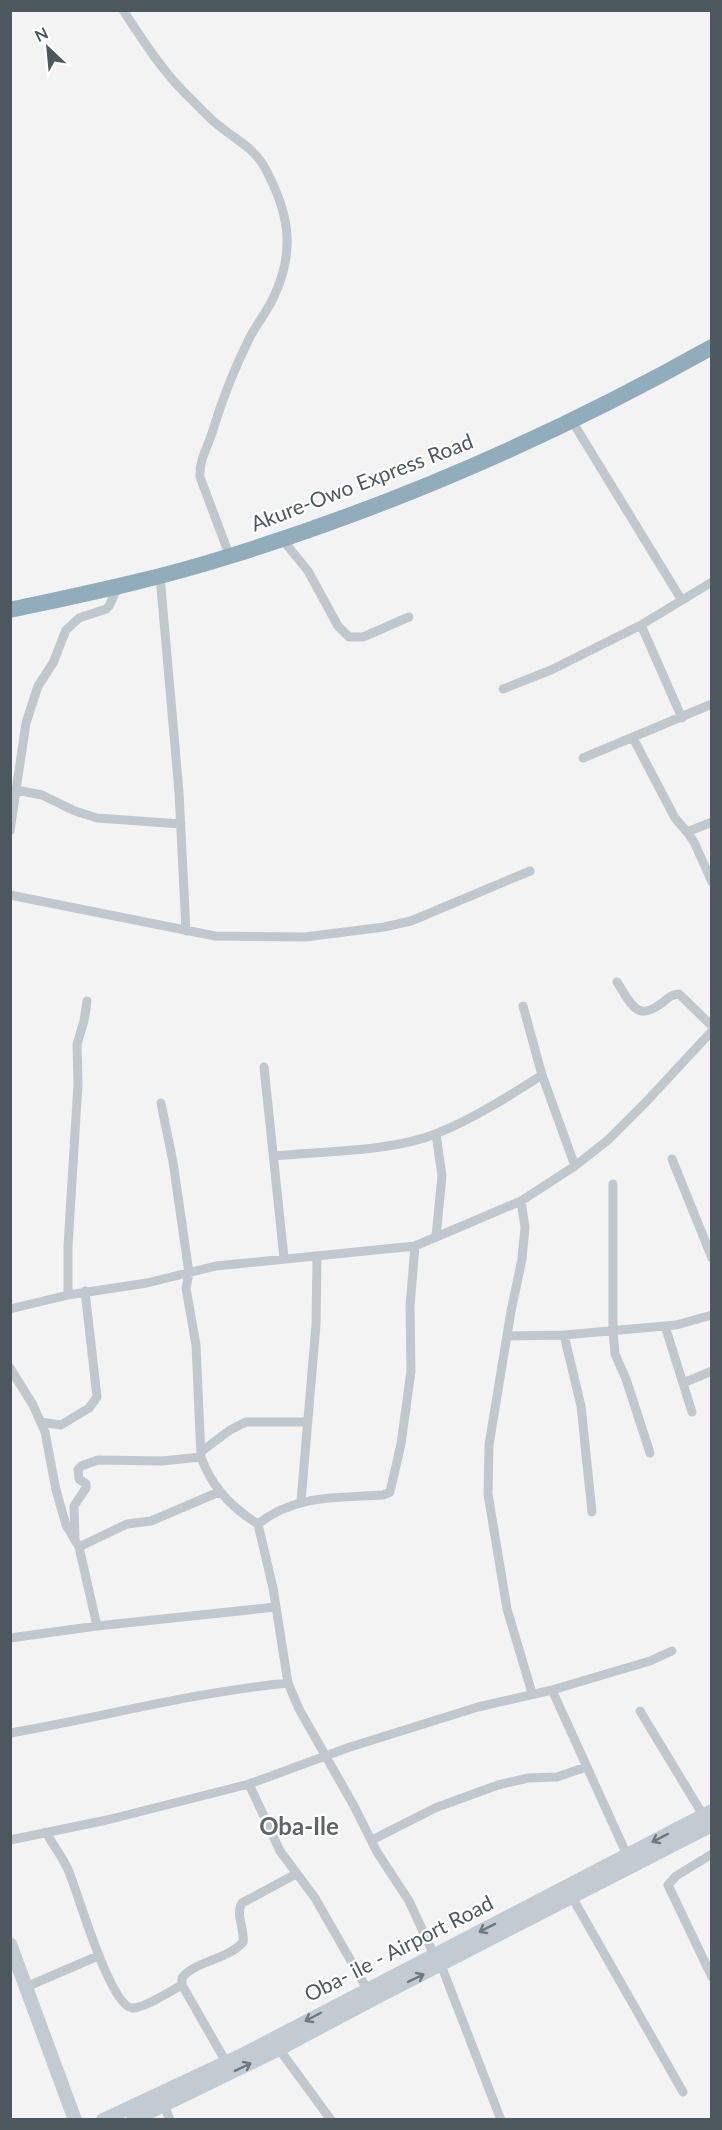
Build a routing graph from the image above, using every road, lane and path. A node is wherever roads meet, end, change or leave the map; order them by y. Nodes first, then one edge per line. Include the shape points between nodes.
1 (123, 10) edge
2 (711, 347) edge
3 (572, 421) junction
4 (282, 539) junction
5 (230, 557) junction
6 (160, 576) junction
7 (711, 582) edge
8 (118, 587) junction
9 (681, 599) junction
10 (10, 610) edge
11 (409, 617) dead end
12 (641, 624) junction
13 (504, 688) dead end
14 (711, 704) edge
15 (682, 718) junction
16 (633, 738) junction
17 (584, 758) dead end
18 (16, 790) junction
19 (711, 822) edge
20 (181, 824) junction
21 (10, 831) edge
22 (687, 832) junction
23 (530, 871) dead end
24 (711, 882) edge
25 (10, 895) edge
26 (186, 931) junction
27 (617, 982) dead end
28 (87, 1001) dead end
29 (523, 1006) dead end
30 (711, 1026) edge
31 (711, 1032) edge
32 (264, 1067) dead end
33 (542, 1075) junction
34 (161, 1103) dead end
35 (436, 1134) junction
36 (274, 1156) junction
37 (672, 1159) dead end
38 (575, 1166) junction
39 (613, 1184) dead end
40 (521, 1201) junction
41 (436, 1236) junction
42 (415, 1246) junction
43 (317, 1256) junction
44 (284, 1258) junction
45 (711, 1258) edge
46 (189, 1273) junction
47 (85, 1292) junction
48 (68, 1295) junction
49 (10, 1309) edge
50 (711, 1315) edge
51 (665, 1326) junction
52 (613, 1331) junction
53 (564, 1335) junction
54 (508, 1336) junction
55 (10, 1368) edge
56 (711, 1371) edge
57 (683, 1383) junction
58 (692, 1412) dead end
59 (41, 1422) junction
60 (308, 1422) junction
61 (650, 1453) dead end
62 (202, 1454) junction
63 (219, 1492) junction
64 (301, 1501) junction
65 (592, 1512) dead end
66 (258, 1524) junction
67 (77, 1543) junction
68 (276, 1607) junction
69 (97, 1626) junction
70 (10, 1638) edge
71 (672, 1651) dead end
72 (288, 1683) junction
73 (552, 1690) junction
74 (532, 1693) junction
75 (640, 1711) dead end
76 (10, 1733) edge
77 (326, 1756) junction
78 (586, 1767) junction
79 (249, 1784) junction
80 (709, 1822) edge
81 (46, 1832) junction
82 (10, 1840) edge
83 (372, 1840) junction
84 (711, 1854) edge
85 (627, 1855) junction
86 (296, 1874) junction
87 (592, 1880) junction
88 (573, 1897) junction
89 (10, 1944) edge
90 (98, 1956) junction
91 (438, 1960) junction
92 (711, 1977) edge
93 (182, 1985) junction
94 (26, 1987) junction
95 (367, 1989) junction
96 (279, 2049) junction
97 (226, 2062) junction
98 (683, 2092) dead end
99 (164, 2105) junction
100 (137, 2113) edge
101 (75, 2120) edge
102 (103, 2120) edge
103 (170, 2120) edge
104 (330, 2120) edge
105 (501, 2120) edge

1 - 5 street via 176,84 221,128 260,158 289,235 278,286 230,377 200,459 200,477
2 - 3 highway, Akure-Owo Express Road
3 - 4 highway, Akure-Owo Express Road via 470,468
3 - 9 street
4 - 5 highway, Akure-Owo Express Road
4 - 11 street via 349,637 363,637
5 - 6 highway, Akure-Owo Express Road
6 - 8 highway, Akure-Owo Express Road
6 - 20 street
7 - 9 street
8 - 10 highway, Akure-Owo Express Road
8 - 18 street via 110,606 79,618 66,630 38,686 26,723
9 - 12 street
12 - 13 street via 551,670
12 - 15 street
14 - 15 street
15 - 16 street
16 - 17 street
16 - 22 street via 670,810
18 - 20 street via 42,795 97,818
18 - 21 street
19 - 22 street
20 - 26 street
22 - 24 street
23 - 26 street via 442,910 384,927 305,938 215,936
25 - 26 street
27 - 30 street via 639,1012 652,1011 675,993
28 - 48 street via 77,1044
29 - 33 street
31 - 38 street via 608,1140
32 - 36 street
33 - 35 street
33 - 38 street
34 - 46 street
35 - 36 street via 367,1149
35 - 41 street via 442,1176
36 - 44 street
37 - 45 street
38 - 40 street
39 - 52 street
40 - 41 street
40 - 54 street via 525,1227 522,1260
41 - 42 street
42 - 43 street
42 - 64 street via 410,1307 411,1371 390,1492
43 - 44 street
43 - 60 street
44 - 46 street
46 - 47 street
46 - 62 street via 186,1288 196,1345
47 - 48 street
47 - 59 street via 97,1397 89,1408 61,1425
48 - 49 street
50 - 51 street
51 - 52 street
51 - 57 street
52 - 53 street
52 - 61 street via 615,1354
53 - 54 street
53 - 65 street via 581,1406
54 - 74 street via 489,1445 488,1494 507,1609
55 - 59 street
56 - 57 street
57 - 58 street
59 - 67 street via 64,1520
60 - 62 street via 246,1422
60 - 64 street
62 - 63 street
62 - 67 street via 162,1461 98,1460 81,1466 79,1479 86,1488 74,1506
63 - 66 street
63 - 67 street via 151,1521 127,1524
64 - 66 street
66 - 68 street
67 - 69 street
68 - 69 street
68 - 72 street
69 - 70 street
71 - 73 street
72 - 76 street via 224,1691
72 - 77 street
73 - 74 street
73 - 78 street
74 - 77 street
75 - 80 street
77 - 79 street
77 - 83 street
78 - 83 street via 557,1777 498,1785 435,1808
78 - 85 street
79 - 81 street
79 - 86 street via 280,1851
80 -> 85 main road, Oba- ile - Airport Road
80 - 87 main road, Oba- ile - Airport Road
81 - 82 street
81 - 90 street via 69,1869
83 - 91 street via 409,1901
84 - 92 street via 668,1885
85 - 87 main road, Oba- ile - Airport Road
86 - 93 street via 242,1903 239,1908 243,1942 185,1974
86 - 95 street via 315,1898
87 - 88 main road, Oba- ile - Airport Road
87 -> 91 main road, Oba- ile - Airport Road
88 - 91 main road, Oba- ile - Airport Road
88 - 98 street
89 - 94 main road
90 - 93 street via 120,1999 132,2008
90 - 94 street
91 - 95 main road, Oba- ile - Airport Road
96 -> 91 main road, Oba- ile - Airport Road
91 - 105 street
93 - 97 street
94 - 101 main road
95 -> 97 main road, Oba- ile - Airport Road
99 -> 96 main road, Oba- ile - Airport Road
96 - 104 street
97 - 100 main road, Oba- ile - Airport Road
99 - 100 main road, Oba- ile - Airport Road
99 - 103 street
100 - 102 main road, Oba- ile - Airport Road

